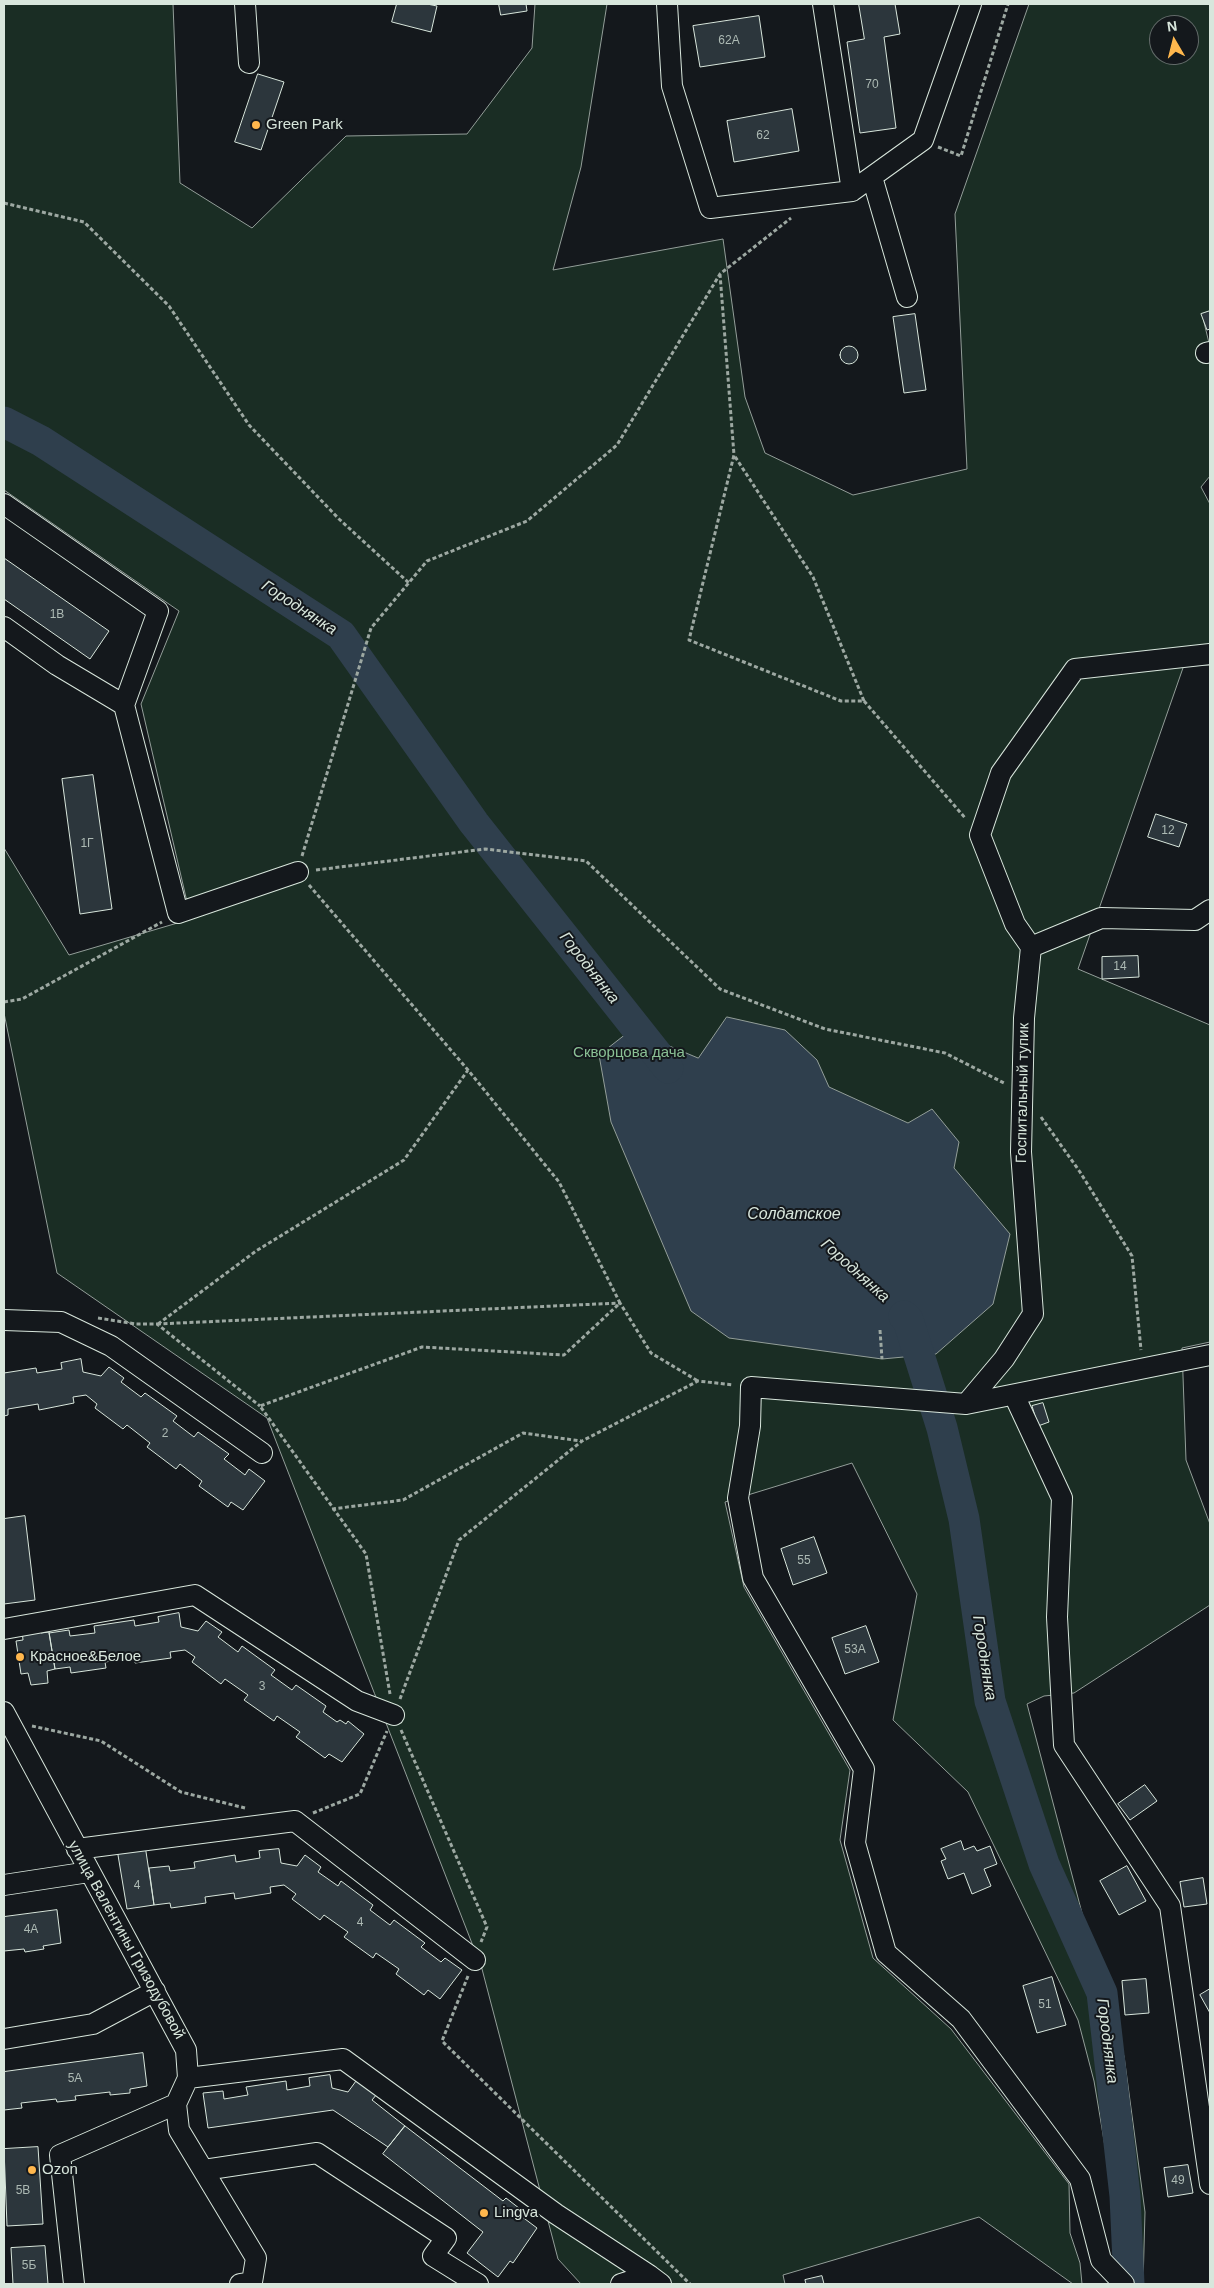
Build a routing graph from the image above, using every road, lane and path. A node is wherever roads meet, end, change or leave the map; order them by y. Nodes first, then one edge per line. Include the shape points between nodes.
1 (245, 4) edge
2 (667, 4) edge
3 (823, 4) edge
4 (971, 4) edge
5 (1008, 4) edge
6 (249, 63) dead end
7 (923, 140) junction
8 (872, 177) junction
9 (852, 191) junction
10 (4, 203) edge
11 (798, 213) dead end
12 (720, 274) junction
13 (906, 298) dead end
14 (734, 455) junction
15 (4, 504) edge
16 (409, 583) junction
17 (4, 628) edge
18 (1210, 654) edge
19 (864, 701) junction
20 (124, 705) junction
21 (980, 835) junction
22 (298, 872) junction
23 (1210, 910) edge
24 (178, 913) junction
25 (1031, 947) junction
26 (4, 1002) edge
27 (468, 1070) junction
28 (1022, 1092) junction
29 (1040, 1116) dead end
30 (620, 1303) junction
31 (89, 1316) dead end
32 (4, 1320) edge
33 (157, 1324) junction
34 (880, 1330) dead end
35 (1210, 1355) edge
36 (882, 1359) dead end
37 (1143, 1368) junction
38 (698, 1381) junction
39 (751, 1386) junction
40 (1014, 1395) junction
41 (966, 1404) junction
42 (260, 1406) junction
43 (582, 1441) junction
44 (262, 1453) dead end
45 (332, 1509) junction
46 (4, 1628) edge
47 (394, 1715) junction
48 (6, 1717) edge
49 (248, 1809) dead end
50 (295, 1821) junction
51 (77, 1849) junction
52 (89, 1872) junction
53 (4, 1885) edge
54 (475, 1960) junction
55 (155, 1990) junction
56 (4, 2039) edge
57 (188, 2078) junction
58 (176, 2104) junction
59 (204, 2170) junction
60 (1210, 2184) edge
61 (256, 2258) junction
62 (1101, 2260) junction
63 (655, 2280) edge
64 (74, 2284) edge
65 (240, 2284) edge
66 (267, 2284) edge
67 (478, 2284) edge
68 (621, 2284) edge
69 (690, 2284) edge
70 (1100, 2284) edge
71 (1124, 2284) edge

1 - 6 street
2 - 9 street via 672,86 710,208
3 - 9 street
4 - 7 street
5 - 7 path via 961,156
7 - 8 street
8 - 9 street
8 - 13 street
10 - 16 path via 84,222 170,306 249,425 339,519
11 - 12 path
12 - 14 path
12 - 16 path via 617,444 527,521 427,562
14 - 19 path via 813,577
14 - 19 path via 689,640 841,701
15 - 20 street via 158,611
16 - 22 path via 371,628
17 - 20 street via 57,665
18 - 21 street via 1075,669 1001,773
19 - 21 path
20 - 24 street
21 - 25 street via 1015,924
22 - 24 street
22 - 27 path
22 - 28 path via 485,849 586,861 720,989 825,1029 945,1053
23 - 25 street via 1195,920 1101,918
24 - 26 path via 22,999
25 - 28 street, Госпитальный тупик via 1024,1018
27 - 30 path via 560,1182
27 - 33 path via 404,1160 256,1251
28 - 41 street, Госпитальный тупик via 1021,1152 1033,1314 1004,1359
29 - 37 path via 1080,1172 1132,1256
30 - 33 path
30 - 38 path via 651,1353
30 - 42 path via 564,1355 422,1348
31 - 33 path
32 - 44 street via 61,1322 110,1346
33 - 42 path
34 - 36 path
35 - 37 street
37 - 40 street
38 - 39 path
38 - 43 path
39 - 41 street
39 - 62 street via 750,1426 738,1498 753,1578 864,1769 854,1844 886,1953 961,2019 1080,2179
40 - 41 street
40 - 60 street via 1062,1498 1057,1617 1064,1745 1170,1906
42 - 45 path
43 - 45 path via 523,1433 403,1500
43 - 47 path via 459,1540
45 - 47 path via 366,1554
46 - 47 street via 195,1595 357,1701
47 - 50 path via 360,1794
47 - 54 path via 487,1928
48 - 49 path via 100,1741 181,1792
48 - 51 street, улица Валентины Гризодубовой
50 - 51 street
50 - 54 street
51 - 52 street, улица Валентины Гризодубовой
52 - 53 street
52 - 55 street, улица Валентины Гризодубовой
54 - 69 path via 442,2041
55 - 56 street via 94,2024
55 - 57 street, улица Валентины Гризодубовой via 186,2050
57 - 58 street, улица Валентины Гризодубовой
57 - 63 street via 344,2059 556,2214
58 - 59 street via 178,2130
58 - 64 street via 60,2155
59 - 61 street
59 - 67 street via 317,2153 446,2238 434,2256
61 - 65 street via 252,2282
61 - 66 street
62 - 70 street
62 - 71 street
63 - 68 street

